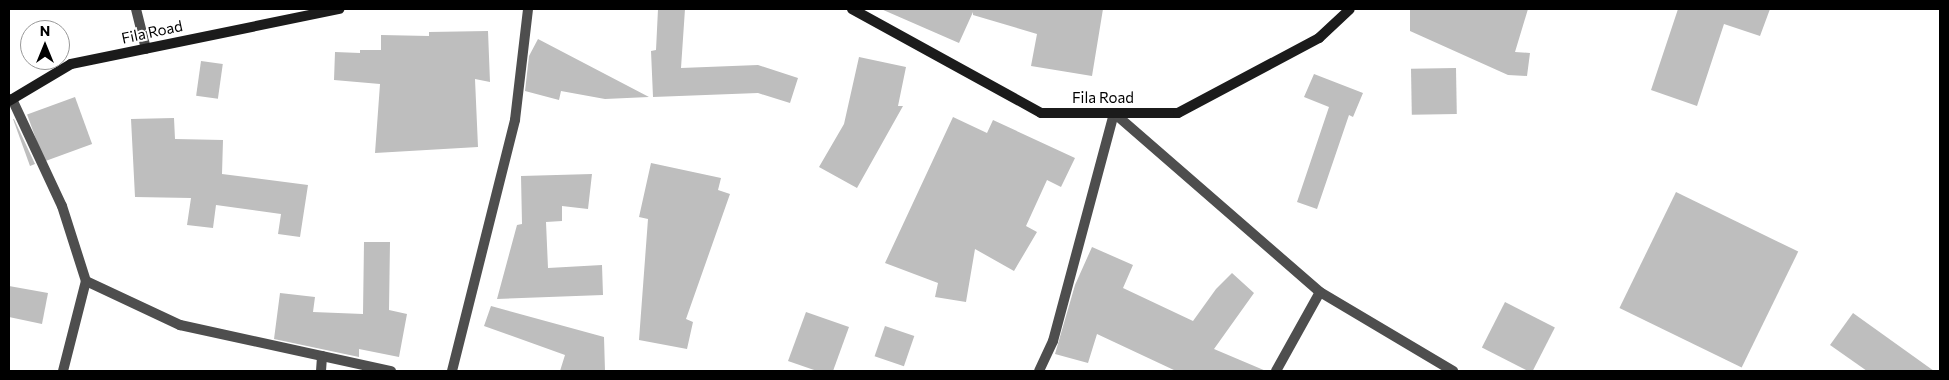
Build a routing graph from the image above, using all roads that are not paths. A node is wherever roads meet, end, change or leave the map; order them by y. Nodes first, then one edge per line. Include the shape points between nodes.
1 (136, 9) edge
2 (339, 9) edge
3 (528, 9) edge
4 (852, 9) edge
5 (1350, 9) edge
6 (146, 49) junction
7 (11, 100) edge
8 (1114, 113) junction
9 (86, 281) junction
10 (1320, 292) junction
11 (322, 356) junction
12 (63, 371) edge
13 (321, 371) edge
14 (391, 371) edge
15 (452, 371) edge
16 (1039, 371) edge
17 (1276, 371) edge
18 (1452, 371) edge

1 - 6 street
2 - 6 street, Fila Road
3 - 15 street via 515,120
4 - 8 street, Fila Road via 1040,113
5 - 8 street, Fila Road via 1319,38 1178,113
6 - 7 street, Fila Road via 71,64
7 - 9 street via 62,206
8 - 10 street
8 - 16 street via 1053,341
9 - 11 street via 180,325
9 - 12 street
10 - 17 street
10 - 18 street
11 - 13 street
11 - 14 street

